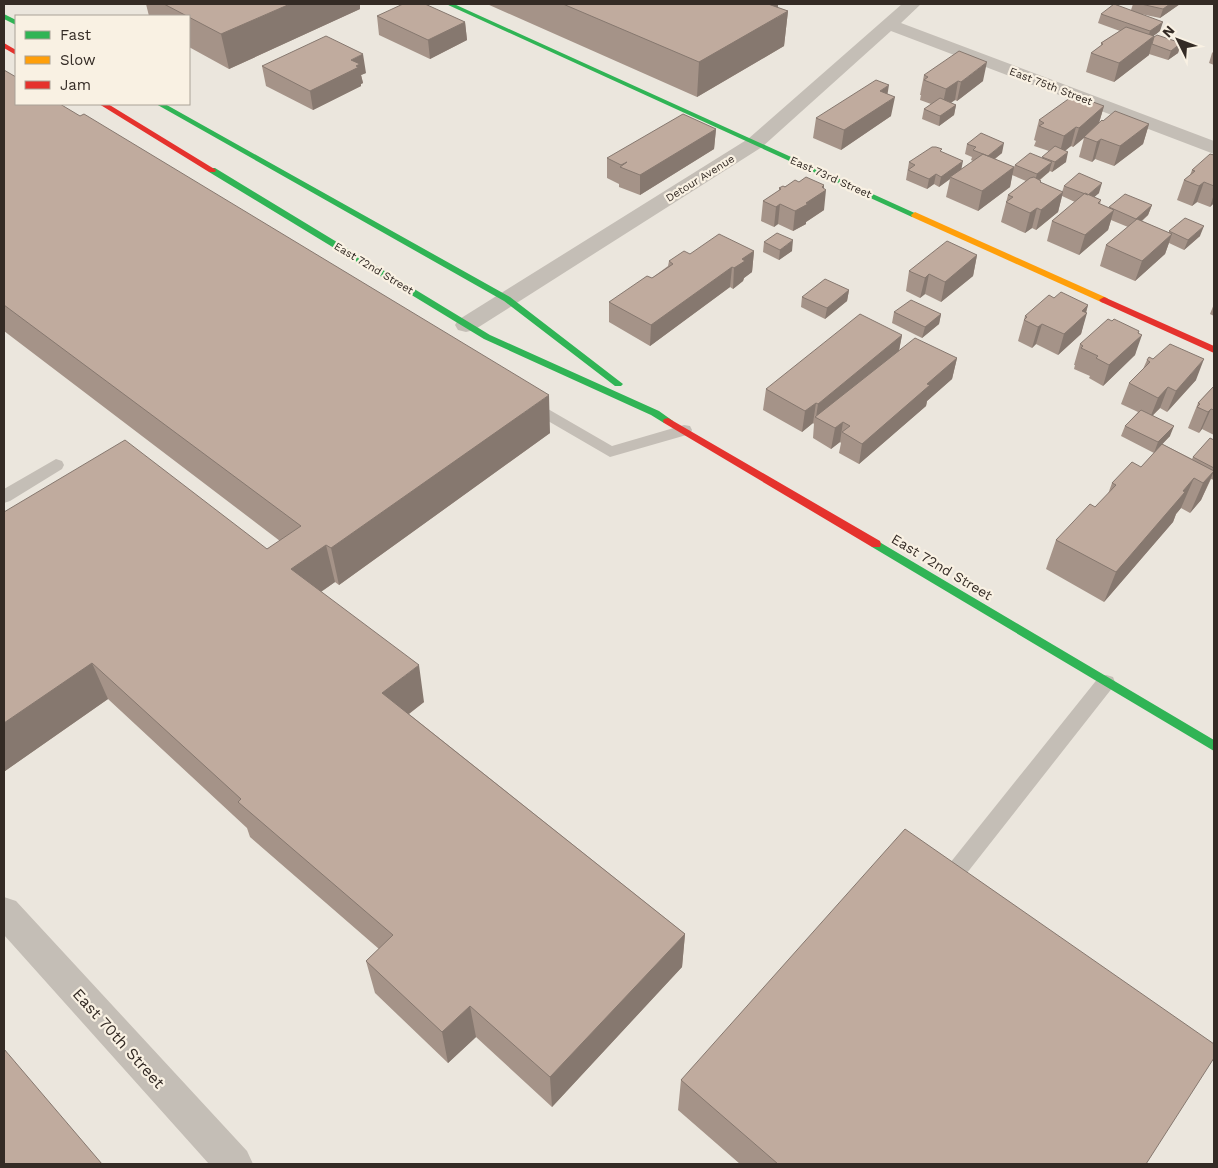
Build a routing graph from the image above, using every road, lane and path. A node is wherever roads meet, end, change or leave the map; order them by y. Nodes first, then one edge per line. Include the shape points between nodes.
1 (449, 4) edge
2 (912, 4) edge
3 (4, 16) edge
4 (15, 23) edge
5 (888, 24) junction
6 (4, 45) edge
7 (15, 52) edge
8 (105, 105) edge
9 (162, 105) edge
10 (755, 143) junction
11 (1214, 148) edge
12 (507, 299) junction
13 (466, 325) junction
14 (1214, 350) edge
15 (516, 396) edge
16 (655, 413) junction
17 (684, 430) junction
18 (56, 465) dead end
19 (4, 496) edge
20 (1106, 682) junction
21 (1214, 746) edge
22 (944, 887) edge
23 (4, 912) edge
24 (234, 1164) edge

1 - 10 main road, East 73rd Street
2 - 5 street, Detour Avenue
3 - 4 main road
5 - 10 street, Detour Avenue
5 - 11 street, East 75th Street
6 - 7 main road
8 - 13 main road, East 72nd Street
9 - 12 main road, East 72nd Street
10 - 12 street, Detour Avenue
10 - 14 main road, East 73rd Street
12 - 13 street, Detour Avenue
12 - 16 main road, East 72nd Street
13 - 16 main road, East 72nd Street
15 - 17 lane via 610,452
16 - 17 main road, East 72nd Street
17 - 20 main road, East 72nd Street
18 - 19 lane
20 - 21 main road, East 72nd Street
20 - 22 lane
23 - 24 street, East 70th Street

